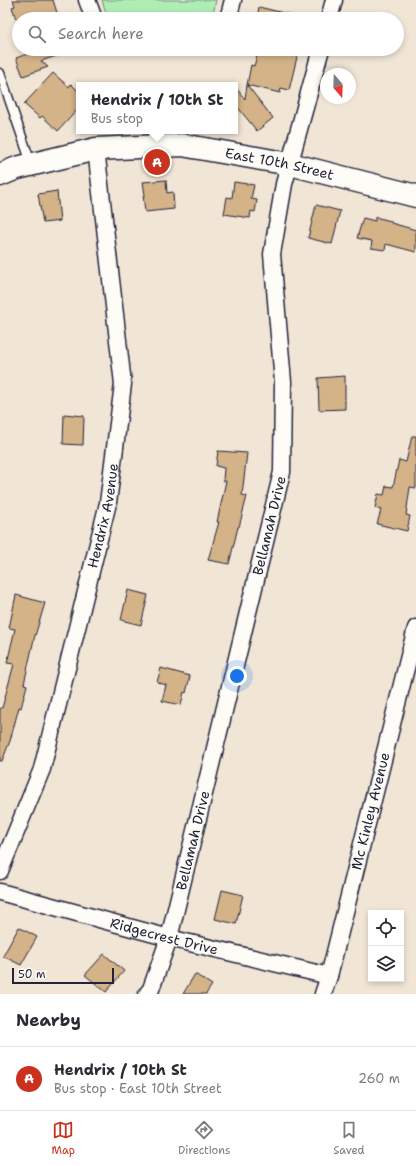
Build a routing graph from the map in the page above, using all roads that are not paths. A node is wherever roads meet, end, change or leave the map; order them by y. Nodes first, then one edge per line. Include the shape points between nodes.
1 (87, 0) edge
2 (233, 0) edge
3 (334, 0) edge
4 (91, 12) edge
5 (230, 12) edge
6 (331, 12) edge
7 (319, 56) edge
8 (0, 73) edge
9 (96, 149) junction
10 (290, 164) junction
11 (31, 165) junction
12 (0, 175) edge
13 (416, 196) edge
14 (416, 628) edge
15 (0, 871) edge
16 (0, 892) edge
17 (169, 938) junction
18 (329, 976) junction
19 (147, 994) edge
20 (323, 994) edge

1 - 4 street
2 - 5 street
3 - 6 street
7 - 10 street, Bellamah Drive
8 - 11 lane
9 - 10 main road, East 10th Street via 182,145
9 - 11 main road, East 10th Street
9 - 15 street, Hendrix Avenue via 123,384 108,503 42,769
10 - 13 main road, East 10th Street
10 - 17 street, Bellamah Drive via 272,254 283,382 282,472
11 - 12 main road, East 10th Street
14 - 18 street, Mc Kinley Avenue
16 - 17 street, Ridgecrest Drive
17 - 18 street, Ridgecrest Drive
17 - 19 street, Bellamah Drive
18 - 20 street, Mc Kinley Avenue

